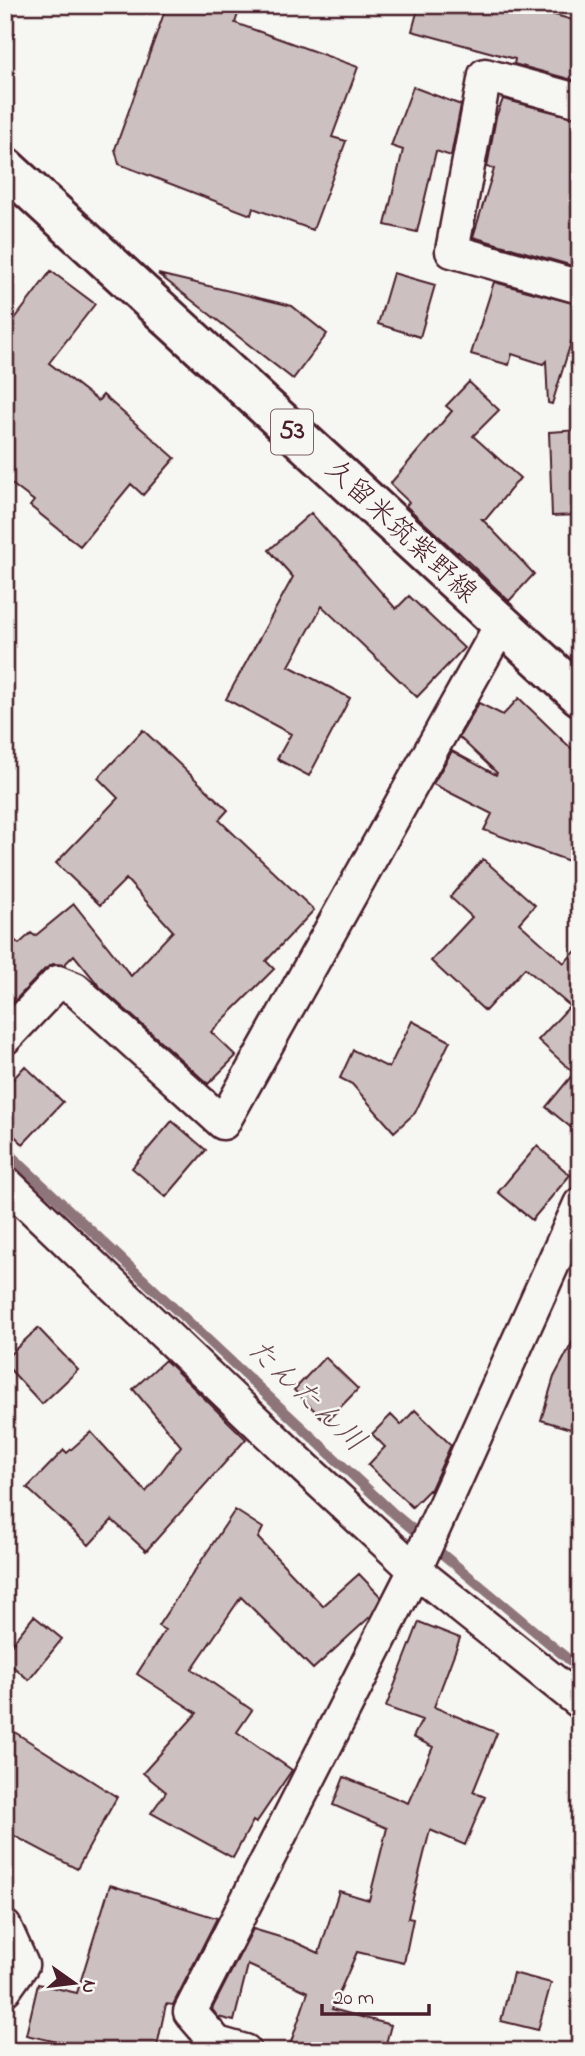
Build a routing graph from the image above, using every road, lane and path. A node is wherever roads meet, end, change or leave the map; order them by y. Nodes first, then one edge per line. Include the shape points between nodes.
1 (580, 101) edge
2 (5, 167) edge
3 (580, 287) edge
4 (501, 625) junction
5 (580, 696) edge
6 (5, 1038) edge
7 (5, 1182) edge
8 (580, 1204) edge
9 (415, 1570) junction
10 (580, 1702) edge
11 (5, 1927) edge
12 (5, 1989) edge
13 (225, 2048) edge

1 - 3 street via 485,75 452,251
2 - 4 main road, 久留米筑紫野線 / 53
4 - 5 main road, 久留米筑紫野線 / 53
4 - 6 street via 223,1123 75,989 58,982
7 - 9 street
8 - 9 street
9 - 10 street
9 - 13 street via 190,2012
11 - 12 street via 22,1965

